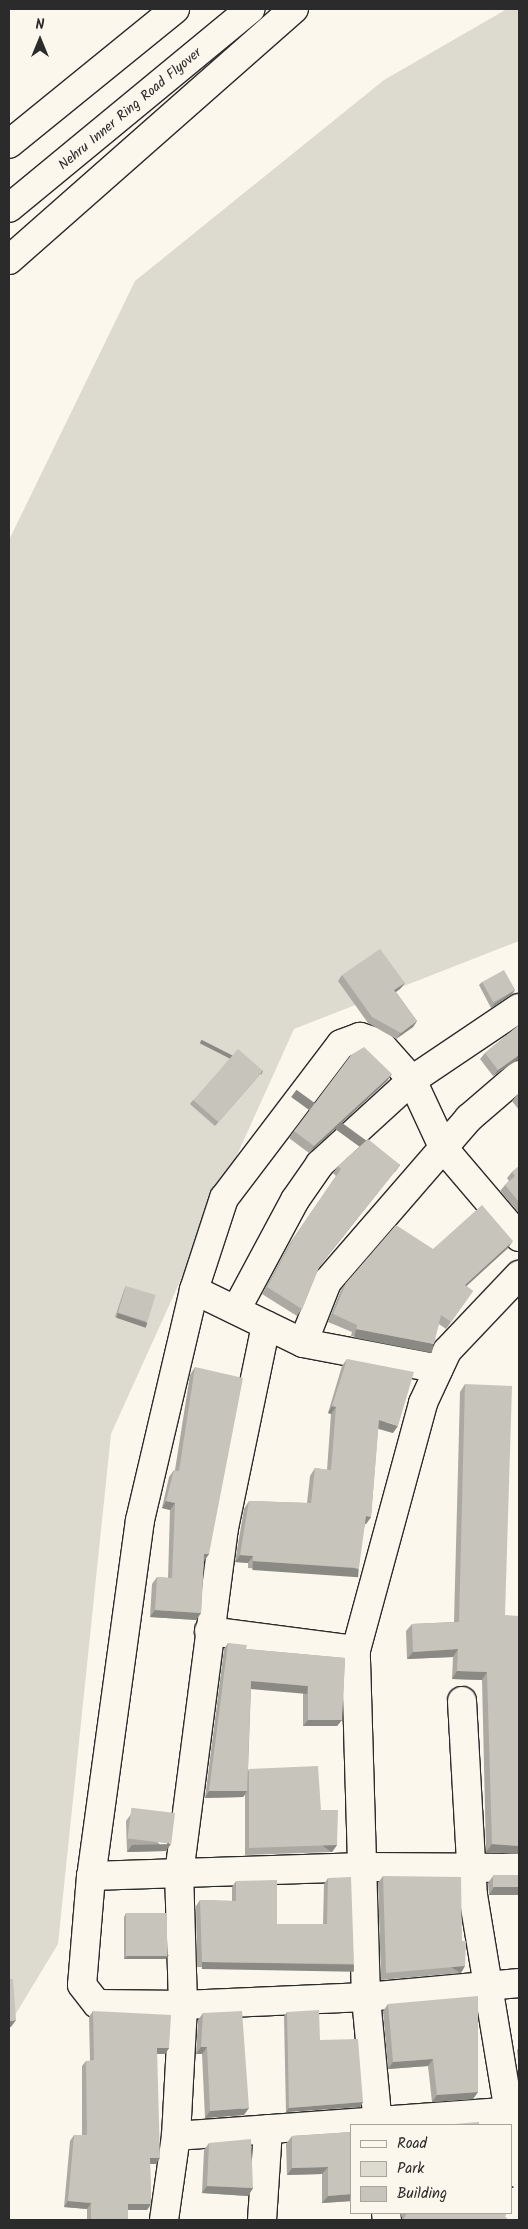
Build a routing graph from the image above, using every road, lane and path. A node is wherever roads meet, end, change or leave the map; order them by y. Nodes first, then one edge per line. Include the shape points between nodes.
1 (175, 9) edge
2 (250, 9) edge
3 (294, 9) edge
4 (12, 136) edge
5 (9, 208) edge
6 (9, 260) edge
7 (519, 1008) edge
8 (519, 1075) edge
9 (412, 1080) junction
10 (444, 1149) junction
11 (519, 1237) edge
12 (519, 1275) edge
13 (194, 1290) junction
14 (236, 1310) junction
15 (266, 1325) junction
16 (303, 1343) junction
17 (439, 1368) junction
18 (209, 1631) junction
19 (356, 1650) junction
20 (462, 1701) dead end
21 (364, 1867) junction
22 (519, 1868) edge
23 (470, 1869) junction
24 (179, 1874) junction
25 (91, 1876) junction
26 (519, 1983) edge
27 (489, 1985) junction
28 (366, 1997) junction
29 (183, 2005) junction
30 (515, 2111) edge
31 (378, 2123) edge
32 (360, 2124) edge
33 (350, 2125) edge
34 (268, 2129) junction
35 (176, 2136) junction
36 (519, 2174) edge
37 (519, 2200) edge
38 (164, 2220) edge
39 (262, 2220) edge
40 (515, 2220) edge

1 - 4 street
2 - 5 street, Nehru Inner Ring Road Flyover
3 - 6 street
7 - 9 street
8 - 10 street via 469,1118
9 - 10 street
9 - 13 street via 379,1043 360,1037 341,1044 224,1198
9 - 14 street via 320,1164 295,1200
10 - 11 street
10 - 16 street via 327,1282
12 - 17 street via 454,1343
13 - 14 street
13 - 25 street via 140,1520
14 - 15 street
15 - 16 street
15 - 18 street via 224,1528
16 - 17 street
17 - 19 street via 423,1403
18 - 19 street
18 - 24 street
19 - 21 street
20 - 23 street
21 - 23 street
21 - 24 street
21 - 28 street
22 - 23 street
23 - 27 street
24 - 25 street
24 - 29 street
25 - 29 street via 82,1985 88,1996 97,2004
26 - 27 street
27 - 28 street
27 - 30 street
28 - 29 street
28 - 31 street
29 - 35 street
30 - 31 street
30 - 36 street
31 - 32 street
33 - 34 street
34 - 35 street
34 - 39 street
35 - 38 street
37 - 40 street

